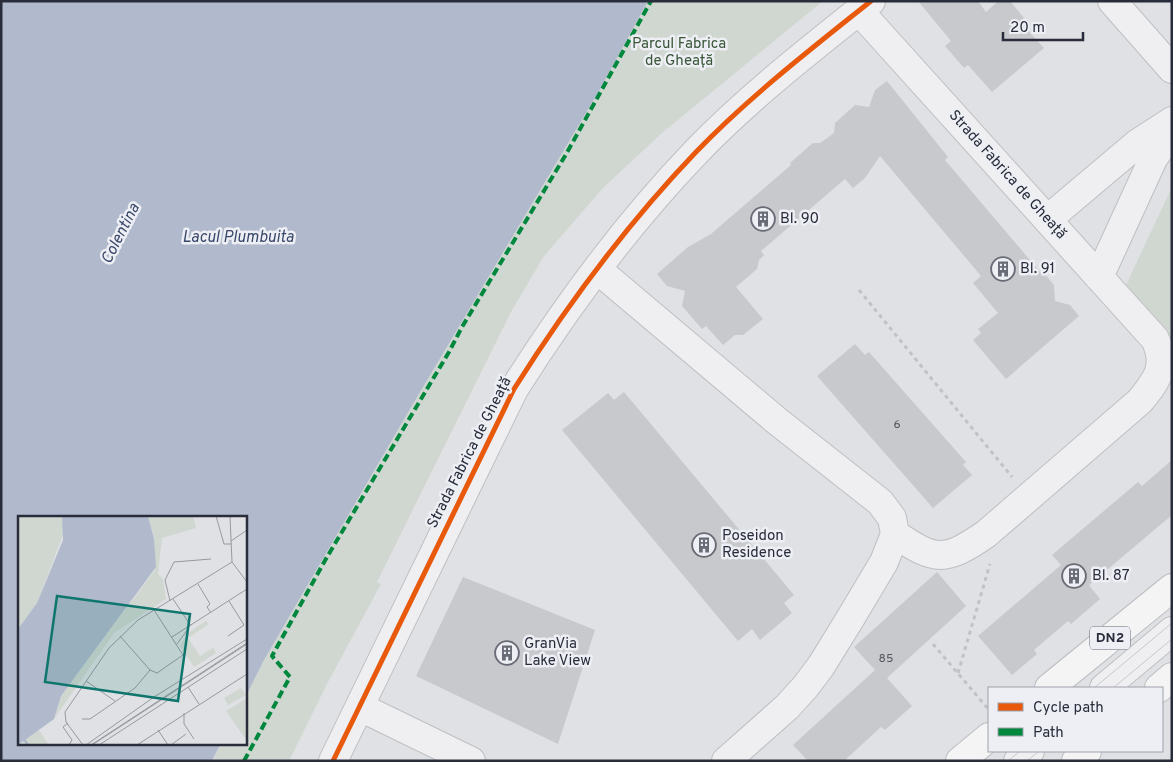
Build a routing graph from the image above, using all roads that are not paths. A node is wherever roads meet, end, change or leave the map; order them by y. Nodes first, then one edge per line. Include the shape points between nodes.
1 (1112, 1) edge
2 (865, 6) edge
3 (1172, 68) edge
4 (1172, 121) edge
5 (1172, 131) edge
6 (1048, 220) junction
7 (598, 270) junction
8 (1099, 277) junction
9 (895, 534) junction
10 (1172, 588) edge
11 (1172, 631) edge
12 (1172, 677) edge
13 (1050, 687) edge
14 (1105, 687) edge
15 (1160, 687) edge
16 (360, 707) junction
17 (988, 738) edge
18 (1029, 752) edge
19 (1086, 752) edge
20 (333, 761) edge
21 (470, 761) edge
22 (726, 761) edge
23 (960, 761) edge
24 (1018, 761) edge
25 (1076, 761) edge

1 - 3 street
2 - 6 street, Strada Fabrica de Gheață
2 - 7 street, Strada Fabrica de Gheață via 732,116 657,196
4 - 6 street via 1138,143
5 - 8 street via 1153,159
6 - 8 street, Strada Fabrica de Gheață
7 - 9 street via 777,421 880,502 892,518
7 - 16 street, Strada Fabrica de Gheață via 548,336 514,389
8 - 9 street, Strada Fabrica de Gheață via 1161,351 1160,372 1148,391 1029,497 962,550 948,555 925,553
9 - 22 street via 884,562 821,666 787,707
10 - 13 main road, DN2
11 - 14 street
12 - 15 main road
16 - 20 street, Strada Fabrica de Gheață
16 - 21 street
17 - 23 main road
18 - 24 street
19 - 25 main road

